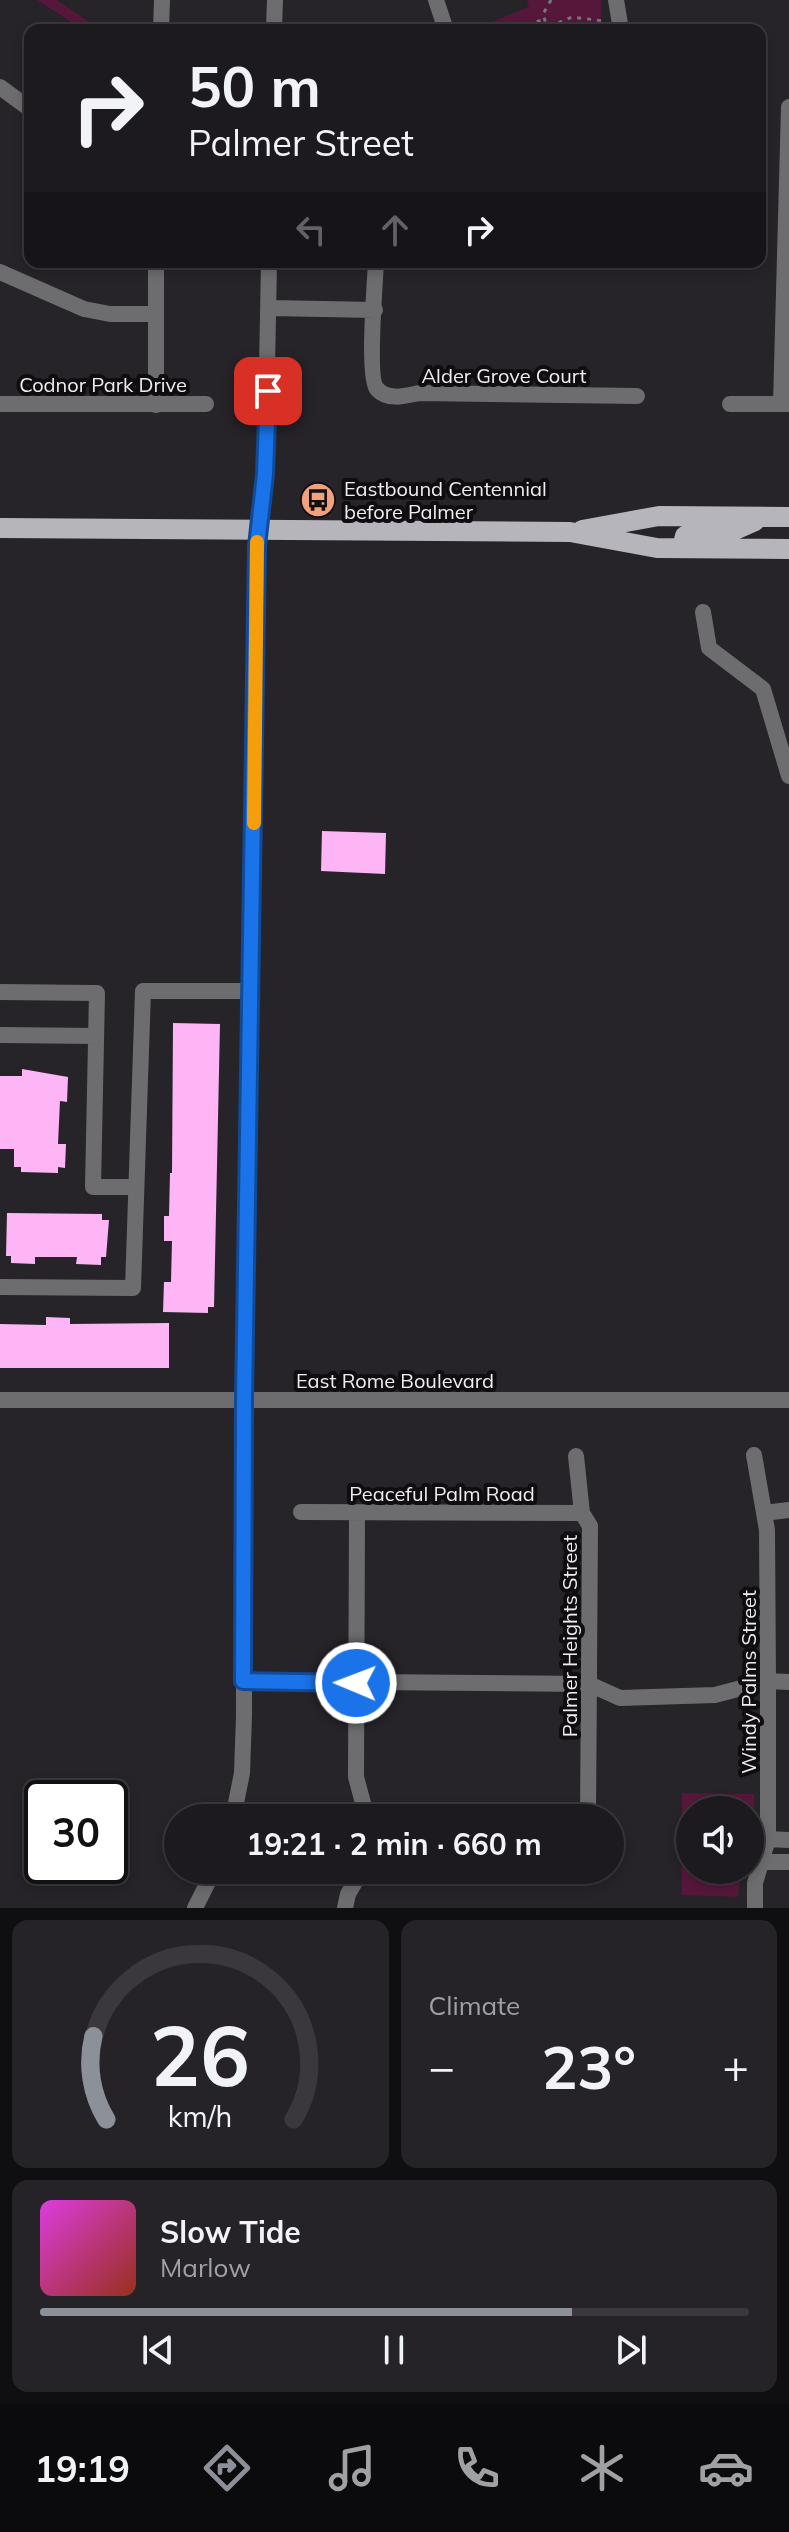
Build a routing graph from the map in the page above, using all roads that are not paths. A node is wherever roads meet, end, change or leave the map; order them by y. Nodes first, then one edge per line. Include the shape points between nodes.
1 (162, 0) edge
2 (275, 0) edge
3 (436, 0) edge
4 (616, 0) edge
5 (161, 24) edge
6 (274, 24) edge
7 (444, 24) edge
8 (620, 24) edge
9 (0, 87) edge
10 (24, 105) edge
11 (789, 107) edge
12 (789, 160) edge
13 (269, 268) edge
14 (376, 268) edge
15 (156, 271) dead end
16 (0, 272) edge
17 (270, 308) junction
18 (375, 310) junction
19 (156, 314) junction
20 (637, 396) dead end
21 (0, 404) edge
22 (206, 404) dead end
23 (730, 404) dead end
24 (785, 404) edge
25 (156, 405) junction
26 (762, 517) junction
27 (789, 517) edge
28 (0, 528) edge
29 (257, 529) junction
30 (570, 532) junction
31 (682, 548) junction
32 (789, 549) edge
33 (703, 612) dead end
34 (789, 776) edge
35 (250, 991) junction
36 (0, 992) edge
37 (0, 1035) edge
38 (96, 1036) junction
39 (136, 1187) junction
40 (0, 1287) edge
41 (244, 1399) junction
42 (0, 1400) edge
43 (789, 1400) edge
44 (754, 1455) dead end
45 (576, 1456) dead end
46 (789, 1510) edge
47 (301, 1512) dead end
48 (357, 1513) junction
49 (582, 1513) junction
50 (764, 1513) junction
51 (243, 1681) junction
52 (768, 1681) junction
53 (789, 1682) edge
54 (356, 1683) junction
55 (589, 1684) junction
56 (236, 1804) edge
57 (363, 1804) edge
58 (588, 1804) edge
59 (768, 1839) junction
60 (789, 1840) edge
61 (764, 1852) edge
62 (764, 1862) edge
63 (789, 1862) edge
64 (207, 1884) edge
65 (354, 1884) edge
66 (758, 1884) edge
67 (195, 1908) edge
68 (345, 1908) edge
69 (755, 1908) edge

1 - 5 street
2 - 6 street
3 - 7 street
4 - 8 street
9 - 10 street
11 - 12 street
12 - 24 street
13 - 17 street
14 - 18 street
15 - 19 street
16 - 19 street via 84,309
17 - 18 street
17 - 29 street via 265,474
18 - 20 street, Alder Grove Court via 370,367 374,386 389,397
19 - 25 street
21 - 25 street, Codnor Park Drive
22 - 25 street, Codnor Park Drive
23 - 24 street
26 - 27 main road
26 - 30 main road via 659,516
26 - 31 main road via 730,532 692,532
28 - 29 main road
29 - 30 main road
29 - 35 street
30 - 31 main road
31 - 32 main road
33 - 34 street via 709,648 763,689
35 - 39 street via 143,991
35 - 41 street
36 - 38 street via 97,993
37 - 38 street
38 - 39 street via 93,1187
39 - 40 street via 133,1288
41 - 42 street, East Rome Boulevard
41 - 43 street, East Rome Boulevard
41 - 51 street
44 - 50 street, Windy Palms Street
45 - 49 street, Palmer Heights Street
46 - 50 street
47 - 48 street, Peaceful Palm Road
48 - 49 street, Peaceful Palm Road
48 - 54 street
49 - 55 street, Palmer Heights Street via 590,1526
50 - 52 street, Windy Palms Street
51 - 54 street
51 - 56 street via 242,1773
52 - 53 street
52 - 55 street via 715,1695 620,1698
52 - 59 street, Windy Palms Street
54 - 55 street
54 - 57 street via 356,1777
55 - 58 street, Palmer Heights Street
59 - 60 street
59 - 61 street, Windy Palms Street
62 - 63 street
64 - 67 street
65 - 68 street
66 - 69 street, Windy Palms Street

